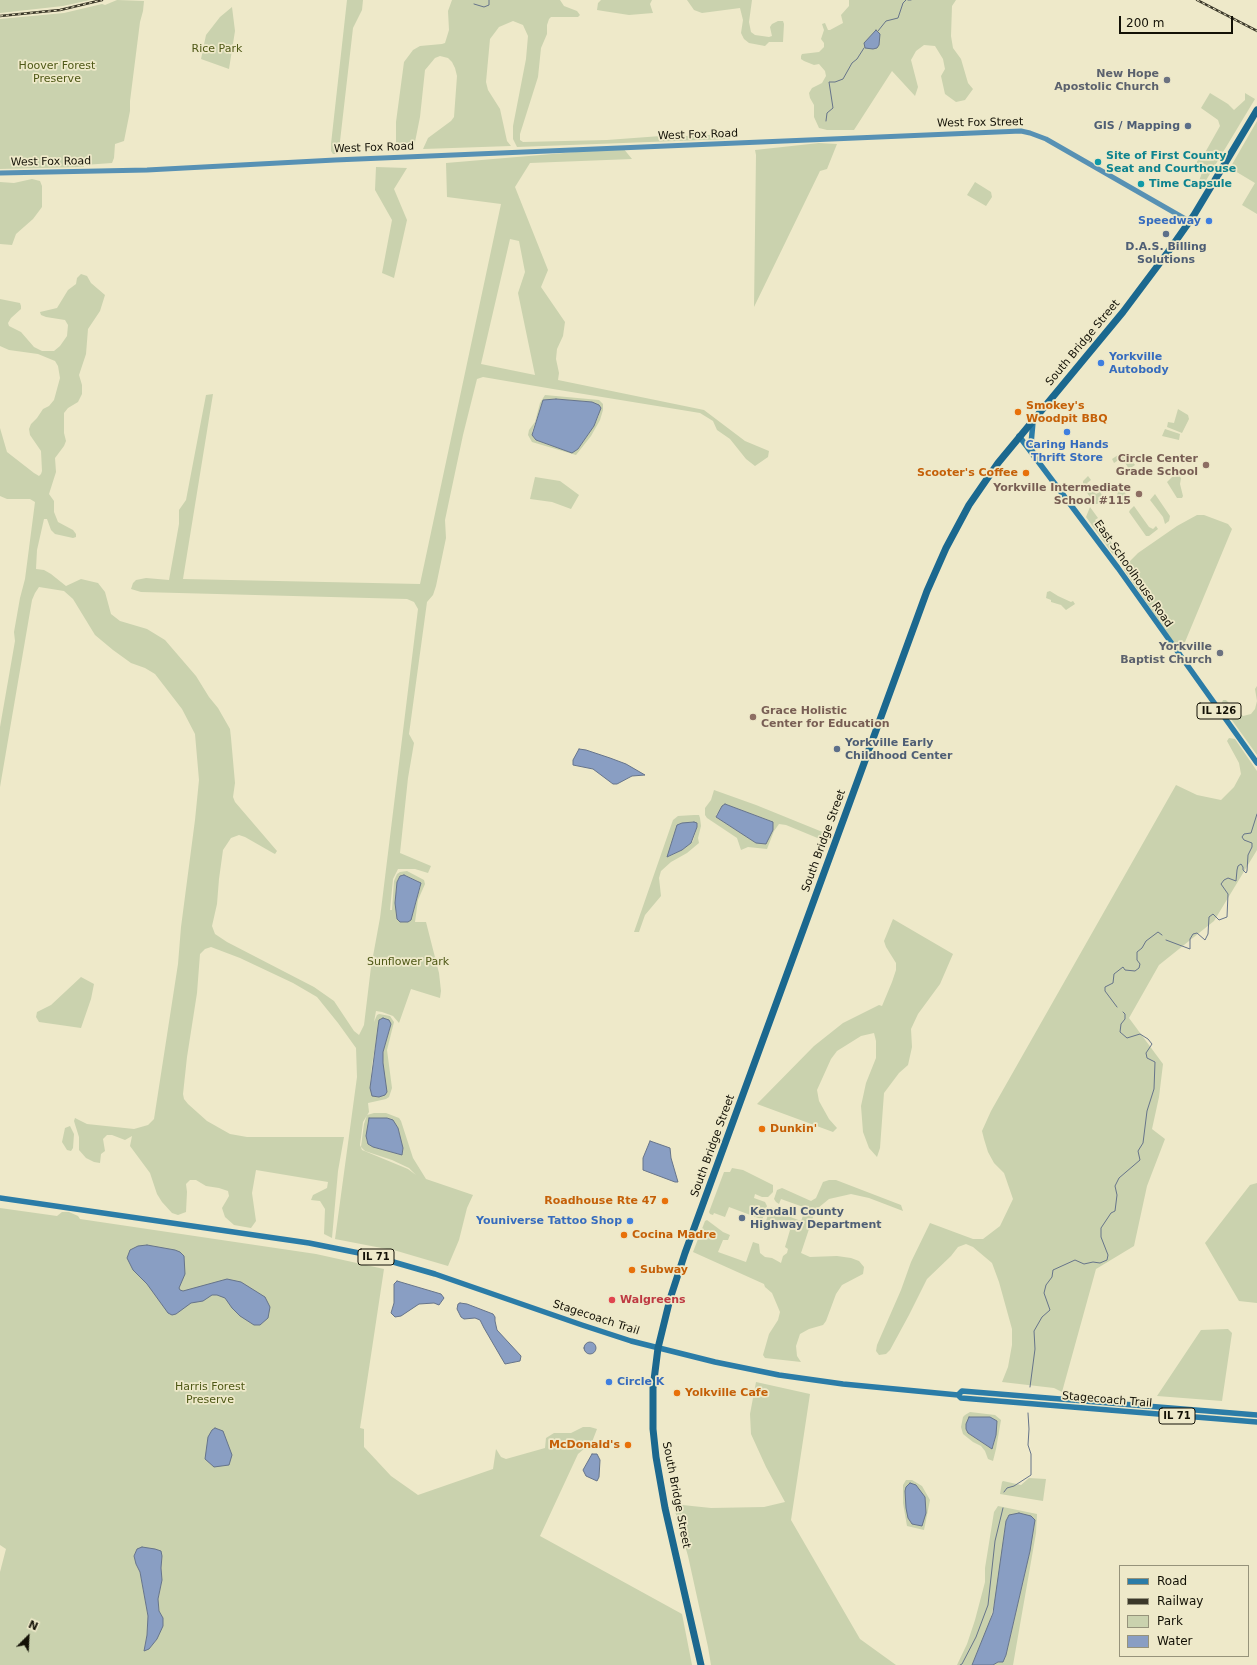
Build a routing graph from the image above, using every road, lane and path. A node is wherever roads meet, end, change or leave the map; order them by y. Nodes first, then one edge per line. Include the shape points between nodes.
1 (1257, 110) edge
2 (749, 143) joint
3 (0, 173) edge
4 (1190, 221) junction
5 (1033, 420) junction
6 (1019, 436) junction
7 (1034, 455) junction
8 (1257, 763) edge
9 (0, 1198) edge
10 (658, 1348) junction
11 (958, 1394) junction
12 (1257, 1415) edge
13 (1257, 1422) edge
14 (701, 1665) edge

1 - 4 highway, South Bridge Street
2 - 3 street, West Fox Road via 147,170
2 - 4 street, West Fox Street via 1027,132 1046,139
4 - 5 highway, South Bridge Street via 1136,296
5 - 6 highway, South Bridge Street
5 - 7 main road
6 - 7 main road, East Schoolhouse Road
6 - 10 highway, South Bridge Street via 969,505 927,591 685,1253
7 - 8 main road, East Schoolhouse Road / IL 126
9 - 10 main road, Stagecoach Trail / IL 71 via 332,1247 404,1264 588,1327
10 - 11 main road, Stagecoach Trail / IL 71 via 715,1362 802,1378 848,1385
10 - 14 highway, South Bridge Street via 653,1403 656,1457 668,1523
11 - 12 main road, Stagecoach Trail / IL 71 via 962,1391
11 - 13 main road, Stagecoach Trail / IL 71 via 961,1398

